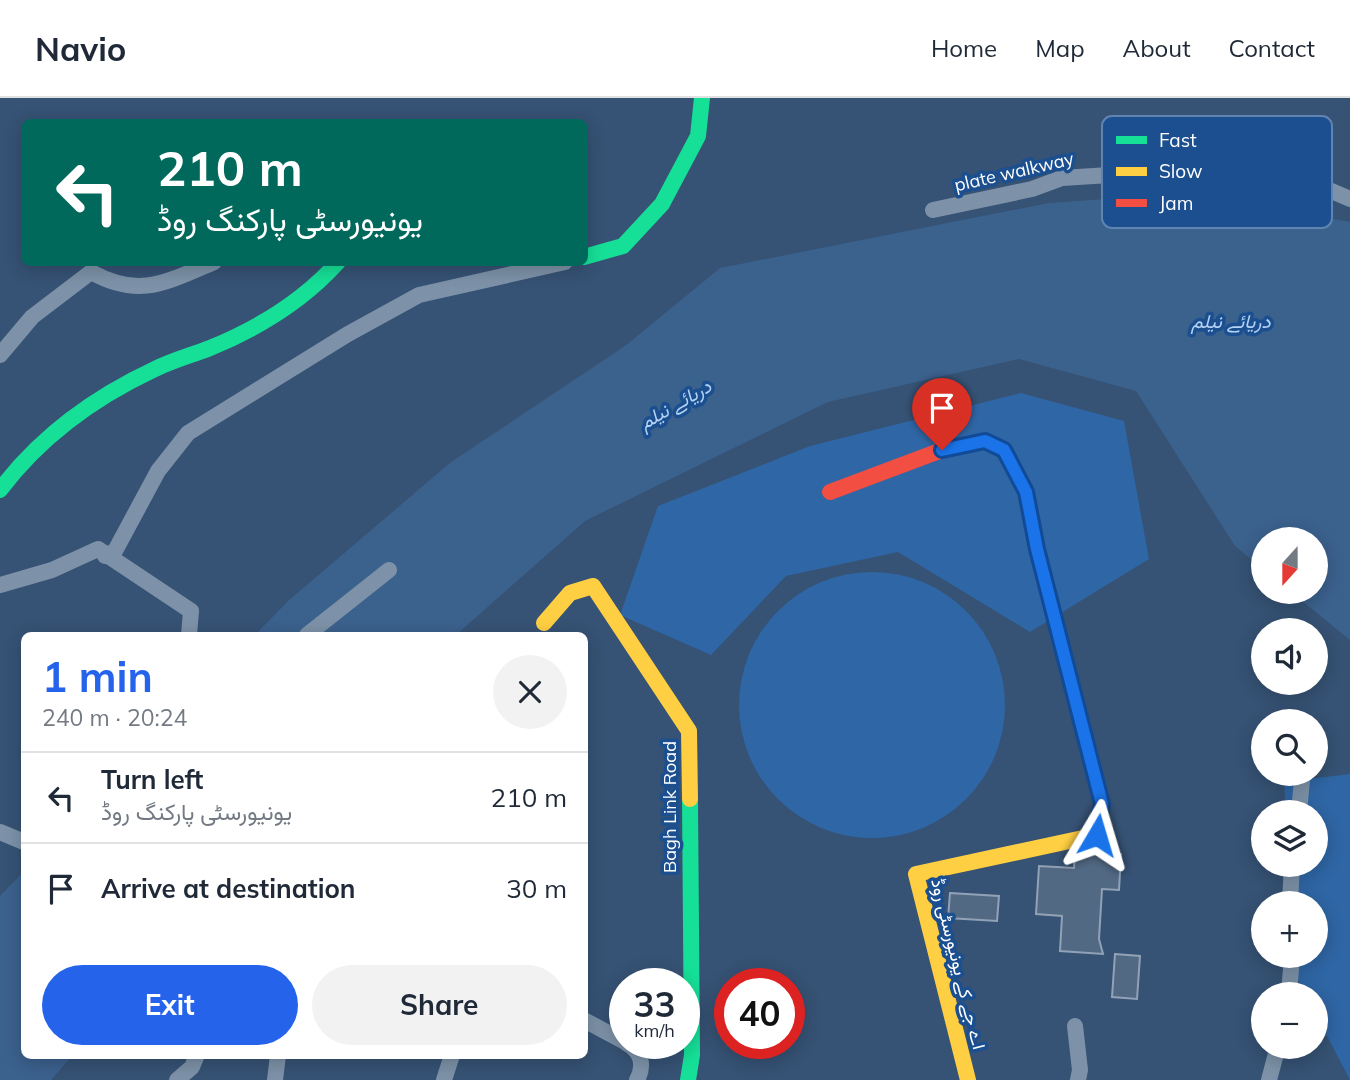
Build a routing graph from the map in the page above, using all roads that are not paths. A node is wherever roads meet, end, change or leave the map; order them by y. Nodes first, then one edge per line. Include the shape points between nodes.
1 (702, 98) edge
2 (1102, 173) edge
3 (1332, 191) edge
4 (1350, 199) edge
5 (933, 210) dead end
6 (588, 257) edge
7 (204, 266) edge
8 (335, 266) edge
9 (547, 266) edge
10 (0, 355) edge
11 (0, 490) edge
12 (830, 492) dead end
13 (105, 556) junction
14 (389, 570) dead end
15 (0, 585) edge
16 (544, 624) dead end
17 (189, 632) edge
18 (311, 632) edge
19 (0, 832) edge
20 (21, 841) edge
21 (588, 1022) edge
22 (1075, 1026) dead end
23 (609, 1034) edge
24 (195, 1059) edge
25 (278, 1059) edge
26 (451, 1059) edge
27 (641, 1059) edge
28 (1275, 1059) edge
29 (177, 1080) edge
30 (275, 1080) edge
31 (444, 1080) edge
32 (637, 1080) edge
33 (688, 1080) edge
34 (968, 1080) edge
35 (1078, 1080) edge
36 (1269, 1080) edge

1 - 6 street via 698,136 662,204 623,246
2 - 5 street, plate walkway via 1062,178 1032,190
3 - 4 street, plate walkway
7 - 10 street via 142,288 112,284 90,272 32,317
8 - 11 street via 321,283 282,312 212,347 150,370 68,419
9 - 13 street via 419,295 188,433 158,471 115,551
12 - 34 street, اے جے کے یونیورسٹی روڈ via 942,450 985,441 1004,450 1026,492 1102,804 1097,835 916,874
13 - 15 street via 98,550
13 - 17 street via 191,611
14 - 18 street
16 - 33 street, Bagh Link Road via 555,603 593,586 689,731 692,1055
19 - 20 street
21 - 23 street
22 - 35 street
24 - 29 street
25 - 30 street
26 - 31 street
27 - 32 street
28 - 36 street

